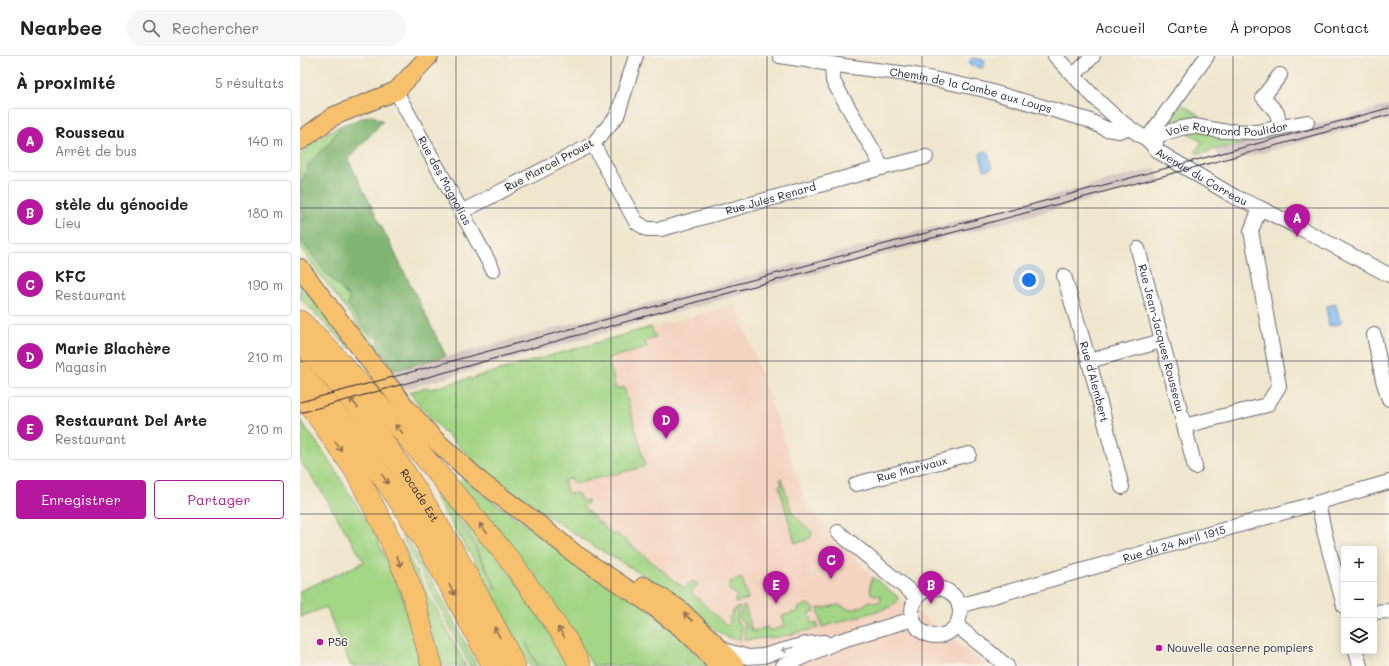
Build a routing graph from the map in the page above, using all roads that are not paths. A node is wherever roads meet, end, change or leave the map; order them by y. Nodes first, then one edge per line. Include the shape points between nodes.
1 (429, 56) edge
2 (636, 56) edge
3 (780, 56) edge
4 (1054, 56) edge
5 (1093, 56) edge
6 (1208, 56) edge
7 (832, 64) junction
8 (1074, 75) junction
9 (1280, 75) dead end
10 (389, 94) junction
11 (1110, 111) junction
12 (1088, 120) junction
13 (1307, 122) dead end
14 (1129, 127) junction
15 (1280, 128) junction
16 (300, 130) edge
17 (1147, 139) junction
18 (300, 141) edge
19 (593, 144) junction
20 (926, 157) dead end
21 (881, 168) junction
22 (1260, 208) junction
23 (461, 212) junction
24 (1138, 249) dead end
25 (300, 268) edge
26 (493, 270) dead end
27 (1389, 275) edge
28 (1064, 276) dead end
29 (300, 321) edge
30 (1374, 334) dead end
31 (1162, 341) junction
32 (300, 342) edge
33 (1088, 362) junction
34 (300, 372) edge
35 (300, 391) edge
36 (1389, 399) edge
37 (1184, 426) junction
38 (969, 454) dead end
39 (1195, 467) dead end
40 (1389, 482) edge
41 (856, 484) dead end
42 (1122, 487) dead end
43 (1318, 503) junction
44 (838, 532) dead end
45 (1341, 595) edge
46 (918, 597) junction
47 (960, 606) junction
48 (1389, 611) edge
49 (1377, 612) edge
50 (914, 619) junction
51 (956, 626) junction
52 (839, 640) junction
53 (1357, 654) edge
54 (718, 658) edge
55 (739, 663) edge
56 (432, 666) edge
57 (493, 666) edge
58 (515, 666) edge
59 (580, 666) edge
60 (783, 666) edge
61 (1007, 666) edge
62 (1360, 666) edge

1 - 10 main road
2 - 19 street, Rue Marcel Proust via 617,116
3 - 7 street, Chemin de la Combe aux Loups
4 - 8 street, Avenue du Carreau
5 - 8 street
6 - 17 street
7 - 12 street, Chemin de la Combe aux Loups via 915,75 985,90
7 - 21 street via 833,81
8 - 11 street, Avenue du Carreau
9 - 15 street via 1263,97 1277,113
10 - 16 main road via 333,109
10 - 18 main road via 334,116
10 - 23 street, Rue des Magnolias
11 - 12 street via 1098,119
11 - 14 street, Avenue du Carreau
12 - 14 street, Chemin de la Combe aux Loups via 1106,129 1119,131
13 - 15 street, Voie Raymond Poulidor
14 - 17 street, Avenue du Carreau
15 - 17 street, Voie Raymond Poulidor via 1257,132 1222,131 1194,126
17 - 22 street, Avenue du Carreau via 1163,145 1239,191
19 - 21 street, Rue Jules Renard via 636,222 648,229 661,229
19 - 23 street, Rue Marcel Proust
20 - 21 street, Rue Jules Renard
22 - 27 street, Avenue du Carreau
22 - 37 street, Rue Jean-Jacques Rousseau via 1251,231 1279,386 1268,405
23 - 26 street, Rue des Magnolias
24 - 31 street, Rue Jean-Jacques Rousseau
25 - 54 main road via 375,368 434,439 481,482 542,526 584,549 679,609
28 - 33 street, Rue d'Alembert
59 -> 29 highway via 568,642 510,560 398,428 322,342
30 - 36 street
31 - 33 street
31 - 37 street, Rue Jean-Jacques Rousseau
58 -> 32 highway, Rocade Est via 453,550 404,471 372,425
33 - 42 street, Rue d'Alembert
34 -> 57 highway, Rocade Est via 356,438 408,514 435,558
35 -> 56 highway via 354,469 384,526 410,585
37 - 39 street, Rue Jean-Jacques Rousseau
38 - 41 street, Rue Marivaux
40 - 43 street, Rue du 24 Avril 1915
43 - 45 street
43 - 47 street, Rue du 24 Avril 1915
44 - 46 street
46 - 47 street via 923,592 938,588 951,593
46 - 50 street via 912,612
47 - 51 street
48 - 49 street
50 - 51 street via 922,631 936,636 944,635
50 - 52 street
51 - 61 street
52 -> 55 street via 806,644
52 - 60 street
53 - 62 street
54 - 55 main road

